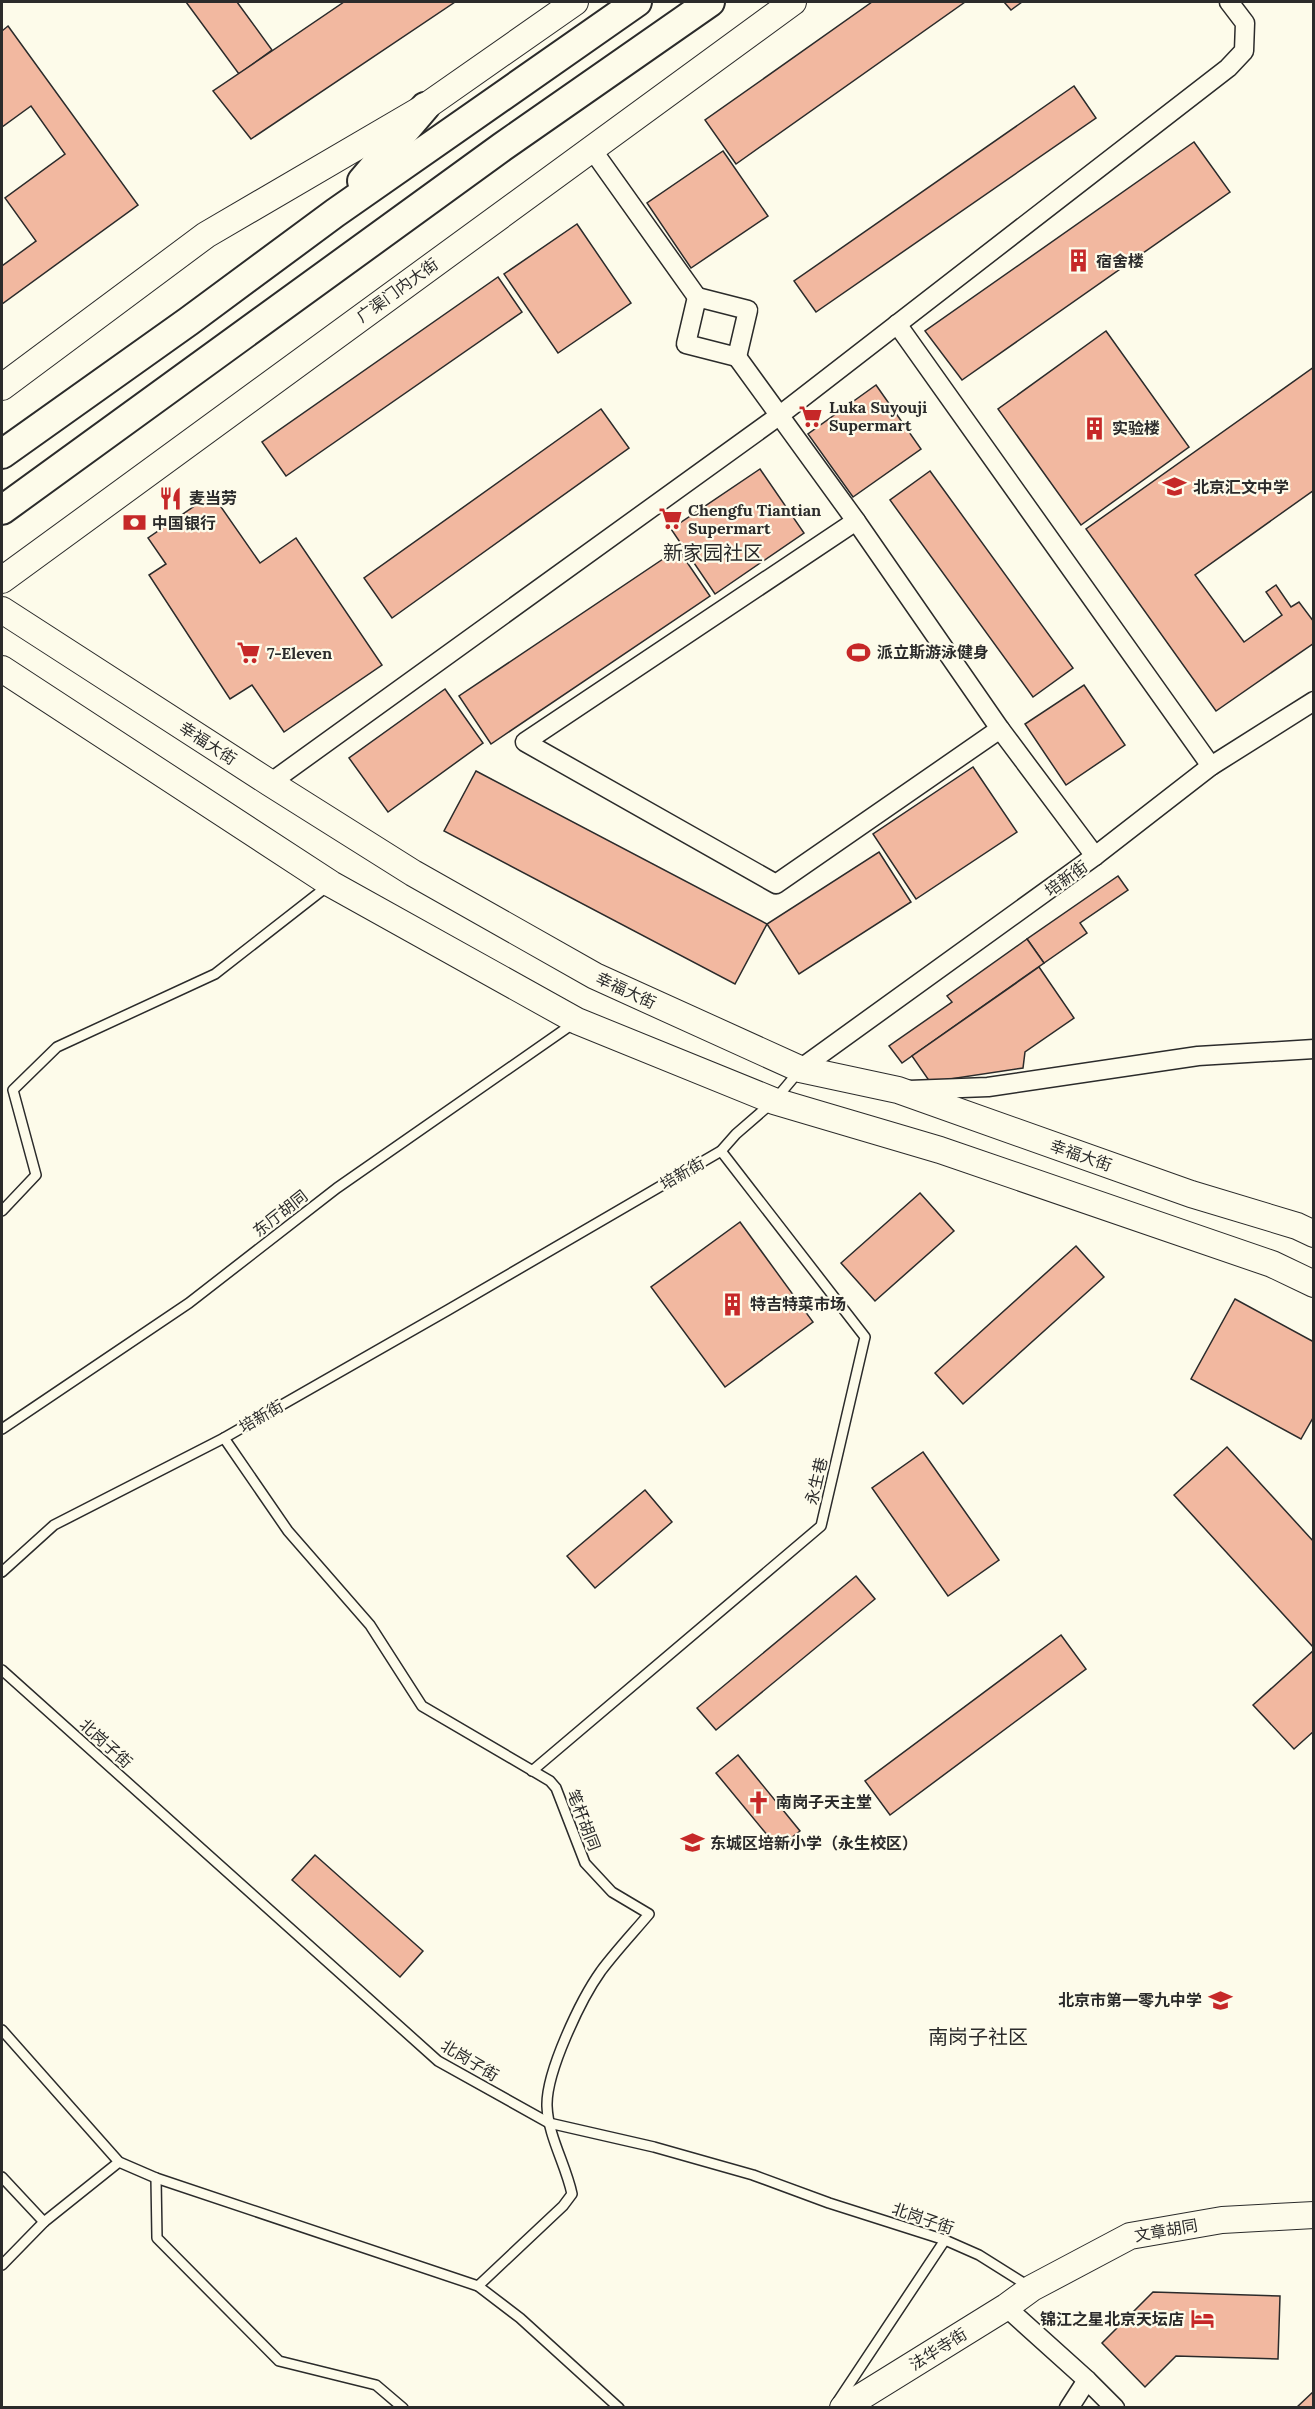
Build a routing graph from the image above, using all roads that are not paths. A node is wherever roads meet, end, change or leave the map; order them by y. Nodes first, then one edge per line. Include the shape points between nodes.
1 (575, 2) edge
2 (637, 2) edge
3 (710, 2) edge
4 (793, 2) edge
5 (1229, 2) edge
6 (425, 107) junction
7 (591, 148) junction
8 (335, 213) junction
9 (697, 297) junction
10 (897, 324) junction
11 (737, 357) junction
12 (2, 387) edge
13 (780, 415) junction
14 (2, 454) edge
15 (2, 510) edge
16 (856, 521) junction
17 (2, 580) edge
18 (2, 610) edge
19 (2, 669) edge
20 (1314, 701) edge
21 (1000, 729) junction
22 (1211, 766) junction
23 (270, 783) junction
24 (1095, 856) junction
25 (331, 884) junction
26 (577, 1021) junction
27 (1314, 1048) edge
28 (800, 1070) junction
29 (898, 1090) junction
30 (774, 1101) junction
31 (721, 1151) junction
32 (2, 1211) edge
33 (1314, 1234) edge
34 (1314, 1284) edge
35 (2, 1429) edge
36 (224, 1438) junction
37 (2, 1572) edge
38 (2, 1670) edge
39 (532, 1772) junction
40 (2, 2030) edge
41 (549, 2123) junction
42 (119, 2162) junction
43 (2, 2177) edge
44 (156, 2178) junction
45 (1314, 2215) edge
46 (44, 2222) junction
47 (945, 2240) junction
48 (2, 2265) edge
49 (478, 2286) junction
50 (1032, 2288) junction
51 (1006, 2307) junction
52 (1086, 2380) junction
53 (402, 2408) edge
54 (619, 2408) edge
55 (834, 2408) edge
56 (843, 2408) edge
57 (1069, 2408) edge
58 (1115, 2408) edge

1 - 6 main road
2 - 8 main road
3 - 15 main road via 502,147
4 - 7 main road, 广渠门内大街
5 - 10 street via 1245,23 1244,51 1228,68
6 - 8 main road
6 - 12 main road via 206,235
7 - 9 street
7 - 17 main road, 广渠门内大街
8 - 14 main road
9 - 11 street via 686,344
9 - 11 street via 748,310
10 - 13 street
10 - 22 street
11 - 13 street
13 - 16 street
13 - 23 street
16 - 21 street
16 - 21 street via 525,742 776,884
18 - 23 main road, 幸福大街
19 - 25 main road
20 - 22 street, 培新街
21 - 24 street
22 - 24 street, 培新街
23 - 28 main road, 幸福大街 via 413,873 595,976
24 - 28 street, 培新街
25 - 26 main road
25 - 32 lane via 215,974 57,1047 13,1090 36,1175
26 - 30 main road
26 - 35 lane, 东厅胡同 via 337,1188 189,1303
27 - 29 street via 1198,1056 988,1086
28 - 29 main road, 幸福大街
28 - 30 lane, 培新街
29 - 33 main road, 幸福大街
30 - 31 lane, 培新街
30 - 34 main road via 940,1150 1272,1264
31 - 36 lane, 培新街
31 - 39 lane, 永生巷 via 866,1337 821,1526
36 - 37 lane, 培新街 via 54,1525
36 - 39 lane, 笔杆胡同 via 288,1531 370,1625 422,1706
38 - 41 lane, 北岗子街 via 438,2061
39 - 41 lane, 笔杆胡同 via 556,1788 585,1863 612,1892 649,1914 600,1972 571,2025 548,2088
40 - 42 lane
41 - 47 lane, 北岗子街 via 753,2175
41 - 49 lane, 笔杆胡同 via 572,2194
42 - 44 lane
42 - 46 lane
43 - 46 lane
44 - 49 lane
44 - 53 lane via 157,2238 279,2361 376,2385
45 - 50 main road, 文章胡同 via 1222,2220 1130,2236
46 - 48 lane
47 - 50 lane, 北岗子街 via 979,2255
47 - 55 lane
49 - 54 lane via 520,2318
50 - 51 main road, 法华寺街
51 - 52 street
51 - 56 main road, 法华寺街
52 - 57 street
52 - 58 street

